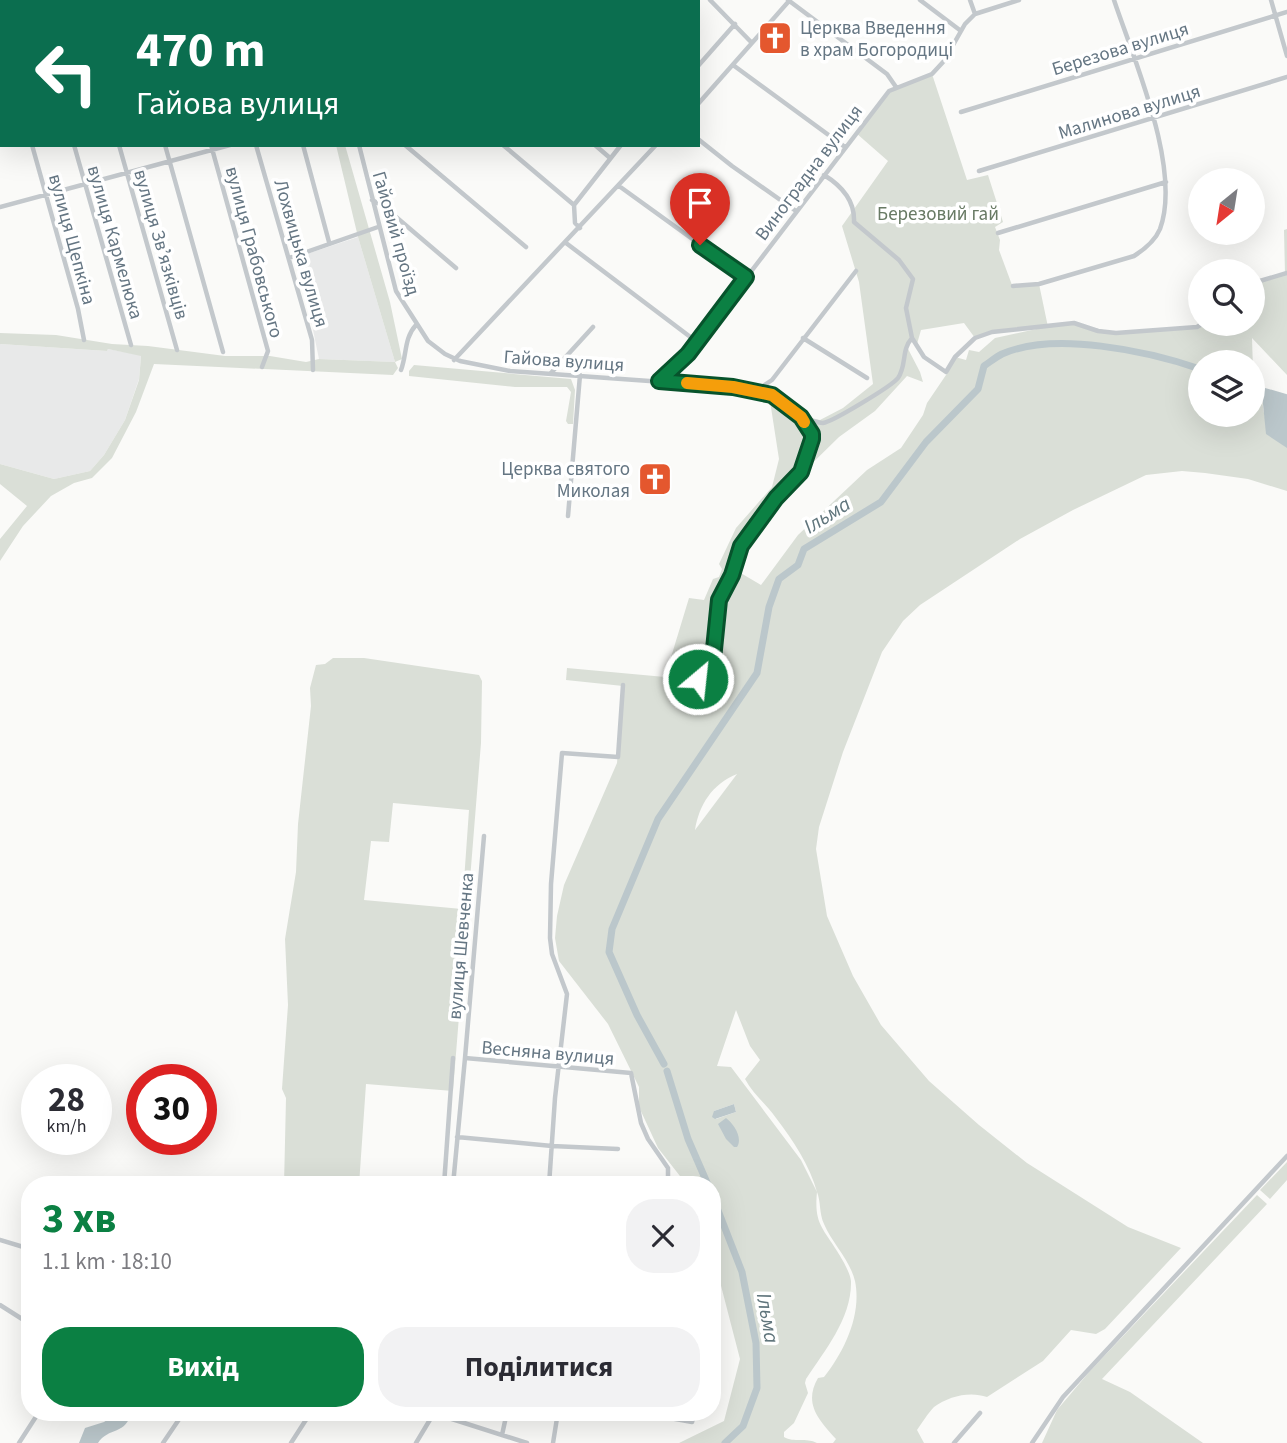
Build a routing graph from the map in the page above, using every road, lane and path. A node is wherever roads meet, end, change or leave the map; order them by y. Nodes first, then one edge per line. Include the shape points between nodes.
1 (710, 0) edge
2 (789, 0) edge
3 (920, 0) edge
4 (970, 0) edge
5 (1019, 0) edge
6 (1114, 0) edge
7 (1271, 0) edge
8 (1287, 12) edge
9 (975, 14) junction
10 (1276, 16) junction
11 (735, 24) junction
12 (961, 31) junction
13 (752, 43) junction
14 (1287, 57) edge
15 (1133, 58) junction
16 (700, 64) edge
17 (733, 65) junction
18 (1287, 77) edge
19 (896, 87) junction
20 (700, 102) edge
21 (961, 112) dead end
22 (1153, 119) junction
23 (700, 141) edge
24 (33, 147) edge
25 (76, 147) edge
26 (120, 147) edge
27 (166, 147) edge
28 (257, 147) edge
29 (304, 147) edge
30 (359, 147) edge
31 (407, 147) edge
32 (505, 147) edge
33 (597, 147) edge
34 (619, 147) edge
35 (654, 147) edge
36 (845, 147) junction
37 (212, 148) edge
38 (610, 158) junction
39 (170, 161) junction
40 (979, 171) dead end
41 (127, 173) junction
42 (824, 175) junction
43 (1166, 183) junction
44 (85, 184) junction
45 (619, 186) junction
46 (47, 195) junction
47 (371, 200) junction
48 (574, 205) junction
49 (0, 208) edge
50 (796, 211) junction
51 (378, 227) junction
52 (580, 228) junction
53 (998, 233) dead end
54 (329, 242) junction
55 (566, 243) junction
56 (526, 247) dead end
57 (289, 258) junction
58 (456, 268) dead end
59 (856, 271) dead end
60 (1287, 273) edge
61 (746, 277) junction
62 (1265, 279) edge
63 (1013, 286) dead end
64 (416, 325) junction
65 (593, 327) dead end
66 (1188, 328) edge
67 (803, 338) junction
68 (912, 338) junction
69 (84, 340) dead end
70 (697, 342) junction
71 (131, 345) dead end
72 (177, 349) dead end
73 (223, 352) dead end
74 (454, 360) junction
75 (262, 367) dead end
76 (313, 370) dead end
77 (401, 370) dead end
78 (550, 373) junction
79 (580, 375) junction
80 (867, 378) dead end
81 (659, 381) junction
82 (753, 393) junction
83 (801, 417) junction
84 (568, 516) dead end
85 (698, 679) dead end
86 (623, 685) dead end
87 (484, 836) dead end
88 (453, 1058) dead end
89 (465, 1058) junction
90 (559, 1067) junction
91 (457, 1138) junction
92 (552, 1146) junction
93 (618, 1149) dead end
94 (1287, 1156) edge
95 (445, 1176) edge
96 (454, 1176) edge
97 (550, 1176) edge
98 (668, 1176) edge
99 (0, 1240) edge
100 (21, 1246) edge
101 (0, 1305) edge
102 (21, 1318) edge
103 (981, 1413) dead end
104 (33, 1421) edge
105 (178, 1421) edge
106 (306, 1421) edge
107 (428, 1421) edge
108 (458, 1421) edge
109 (505, 1421) edge
110 (556, 1421) edge
111 (502, 1435) junction
112 (19, 1443) edge
113 (163, 1443) edge
114 (292, 1443) edge
115 (416, 1443) edge
116 (527, 1443) edge
117 (552, 1443) edge
118 (954, 1443) edge
119 (1032, 1443) edge

1 - 11 street
2 - 13 street
2 - 19 street via 887,74
3 - 12 street
4 - 9 street
5 - 9 street, Виноградна вулиця
6 - 15 street
7 - 10 street
8 - 10 street, Березова вулиця
9 - 12 street, Виноградна вулиця
10 - 14 street
10 - 15 street, Березова вулиця
11 - 13 street
11 - 16 street
12 - 19 street, Виноградна вулиця via 932,74
13 - 17 street
15 - 21 street, Березова вулиця
15 - 22 street
17 - 20 street
17 - 36 street
18 - 22 street, Малинова вулиця
19 - 36 street, Виноградна вулиця via 881,99
22 - 40 street, Малинова вулиця
22 - 43 street
23 - 50 street
24 - 46 street, вулиця Щепкіна
25 - 44 street, вулиця Кармелюка
26 - 41 street, вулиця Звʼязківців
27 - 39 street
28 - 57 street, Лохвицька вулиця
29 - 54 street
30 - 47 street, Гайовий проїзд
31 - 56 street
32 - 48 street
33 - 38 street
34 - 38 street
35 - 45 street
36 - 42 street, Виноградна вулиця
37 - 39 street
37 - 75 street, вулиця Грабовського via 268,351
38 - 48 street
39 - 41 street
39 - 73 street
41 - 44 street
41 - 72 street, вулиця Звʼязківців
42 - 50 street, Виноградна вулиця
42 - 68 street via 853,203 854,222 913,278 906,308
43 - 53 street
43 - 63 street via 1159,232 1147,248 1039,284
44 - 46 street
44 - 71 street, вулиця Кармелюка
45 - 52 street
45 - 61 street
46 - 49 street
46 - 69 street, вулиця Щепкіна
47 - 51 street, Гайовий проїзд
47 - 58 street
48 - 52 street via 575,223
50 - 61 street, Виноградна вулиця
51 - 54 street
51 - 64 street, Гайовий проїзд via 396,291
52 - 55 street
54 - 57 street
55 - 70 street
55 - 74 street
57 - 76 street, Лохвицька вулиця via 312,340
59 - 67 street
60 - 62 street
61 - 70 street, Виноградна вулиця
64 - 74 street, Гайова вулиця via 428,341
64 - 77 street via 408,333
65 - 78 street
66 - 68 street via 1116,333 1073,323 992,332 975,338 954,357 946,372 925,357
67 - 80 street
67 - 82 street via 772,380
68 - 83 street via 904,349 902,370 889,387 822,423
70 - 81 street, Виноградна вулиця
74 - 78 street, Гайова вулиця
78 - 79 street, Гайова вулиця
79 - 81 street, Гайова вулиця
79 - 84 street
81 - 82 street, Гайова вулиця
82 - 83 street, Гайова вулиця via 772,395
83 - 85 street via 812,434 801,472 741,546 719,600 713,659
86 - 90 street via 618,757 562,753 550,916 552,954 567,994
87 - 89 street, вулиця Шевченка
88 - 95 street
89 - 90 street, Весняна вулиця
89 - 91 street, Весняна вулиця
90 - 92 street
90 - 98 street, Весняна вулиця via 631,1073 640,1123 668,1168
91 - 92 street
91 - 96 street, Весняна вулиця
92 - 93 street
92 - 97 street
94 - 119 street via 1053,1408
99 - 100 street
101 - 102 street
103 - 118 street
104 - 112 street
105 - 113 street
106 - 114 street
107 - 115 street
108 - 111 street
109 - 111 street
110 - 117 street
111 - 116 street

